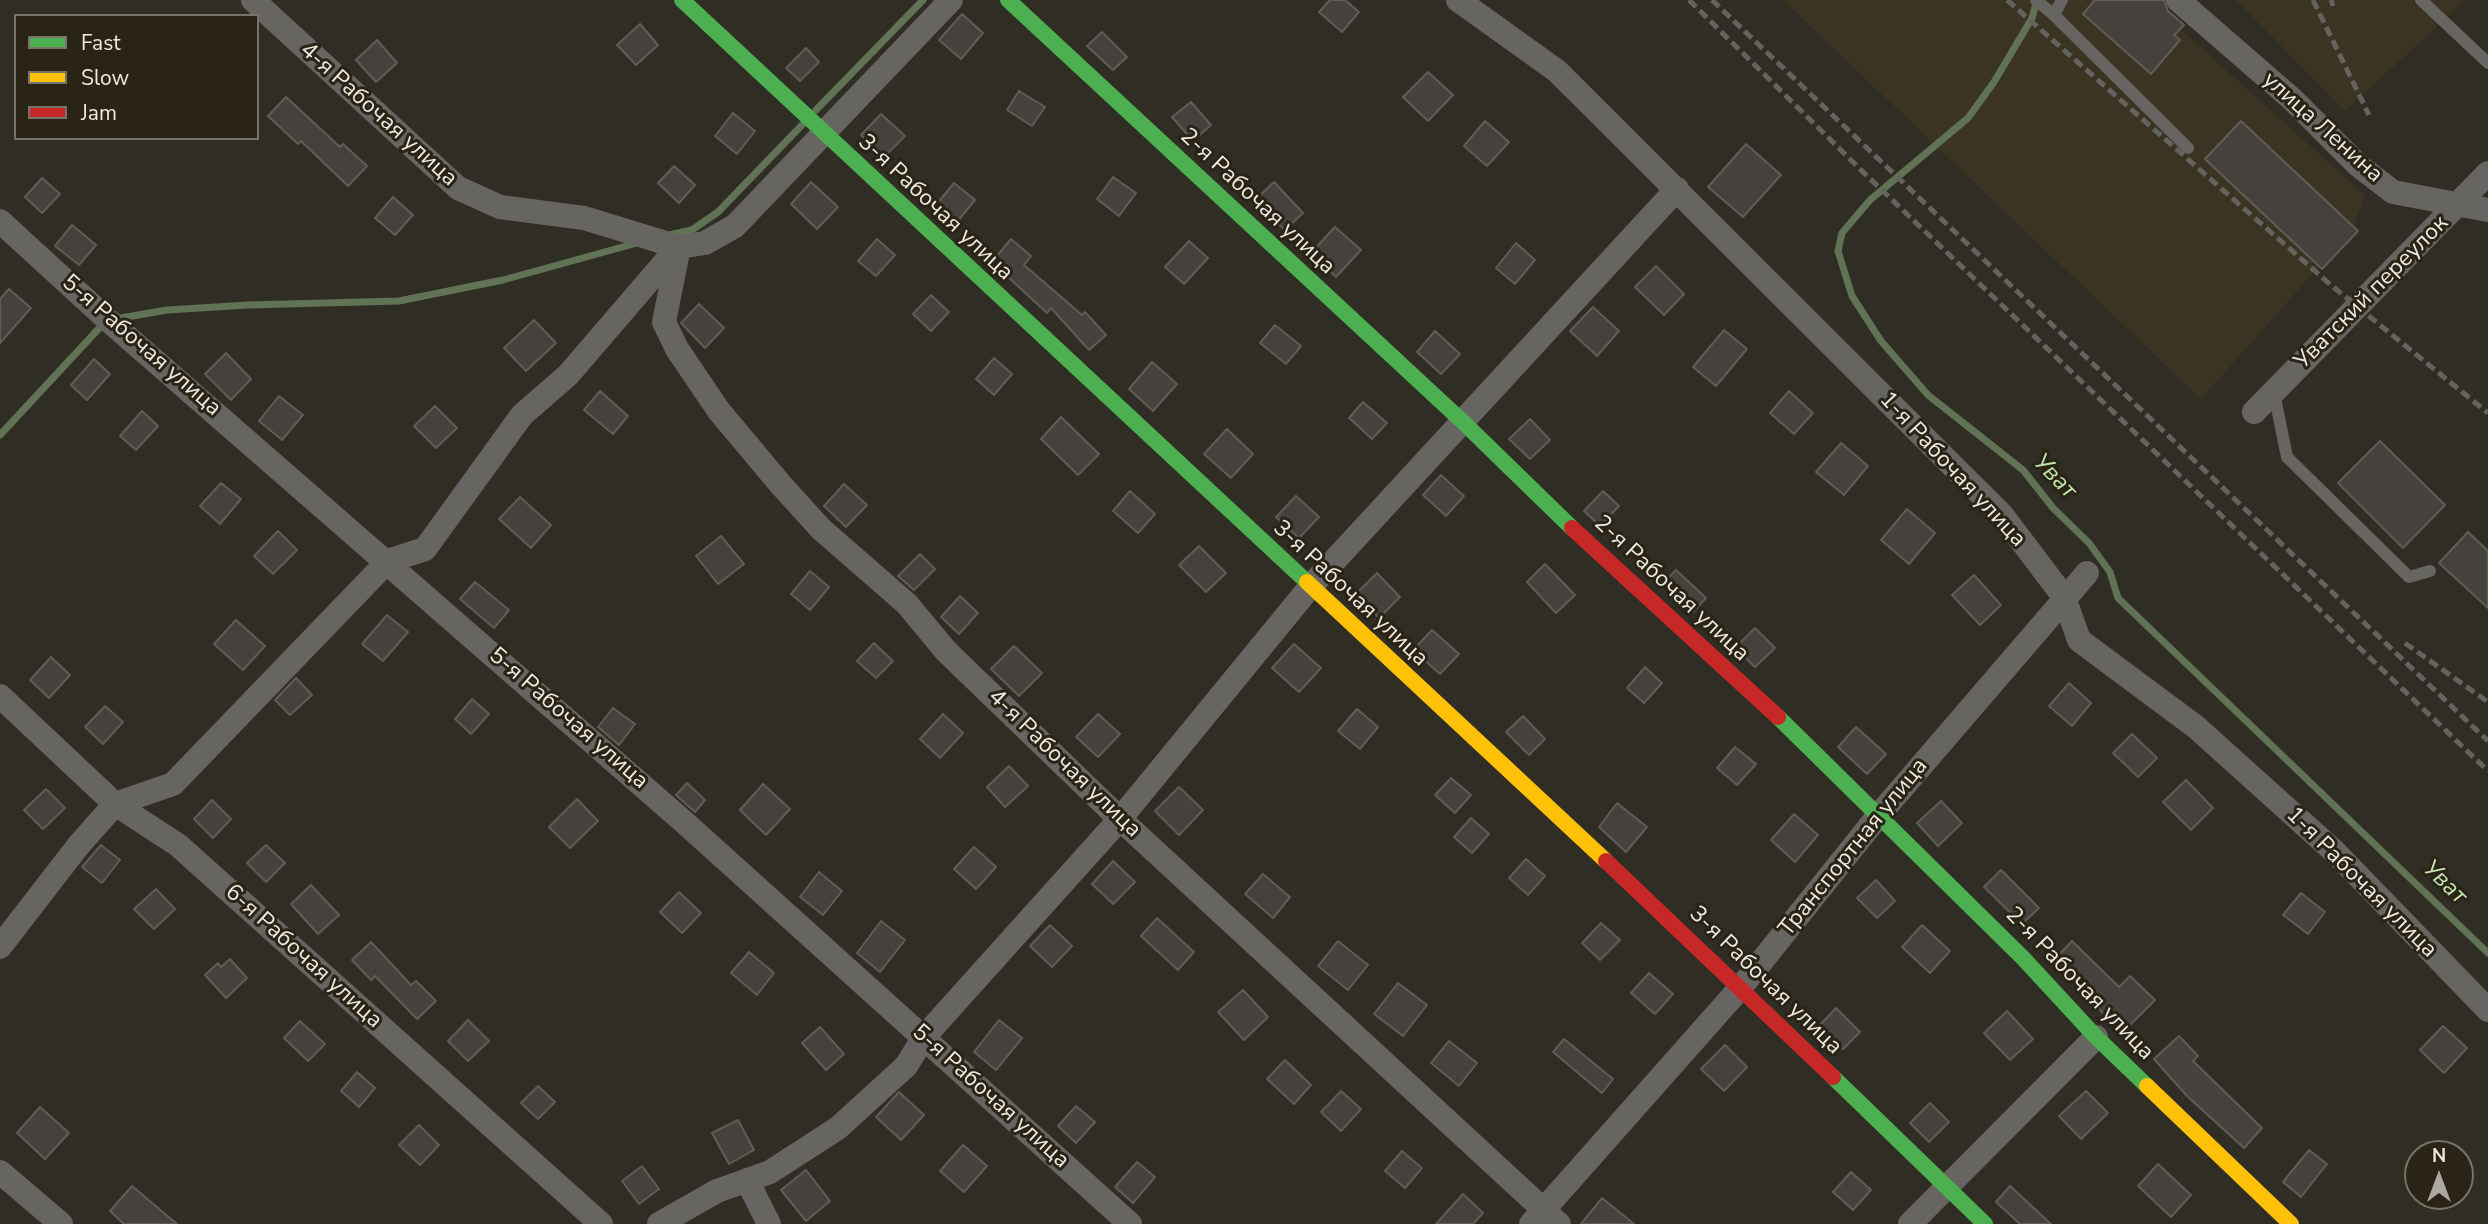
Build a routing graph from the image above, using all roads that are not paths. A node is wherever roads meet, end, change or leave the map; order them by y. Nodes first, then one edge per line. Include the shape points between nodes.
1 (253, 0) edge
2 (682, 0) edge
3 (951, 0) edge
4 (1007, 0) edge
5 (1458, 0) edge
6 (2036, 0) edge
7 (2063, 0) edge
8 (2178, 0) edge
9 (2421, 0) edge
10 (2054, 15) junction
11 (2488, 63) edge
12 (822, 134) junction
13 (2188, 148) dead end
14 (2488, 173) edge
15 (1677, 189) junction
16 (2458, 206) junction
17 (2488, 211) edge
18 (0, 221) edge
19 (679, 247) junction
20 (2274, 392) junction
21 (2254, 412) dead end
22 (1464, 422) junction
23 (388, 561) junction
24 (2430, 571) dead end
25 (2087, 573) dead end
26 (1310, 587) junction
27 (2064, 597) junction
28 (0, 696) edge
29 (115, 804) junction
30 (1878, 816) junction
31 (1120, 819) junction
32 (0, 947) edge
33 (1741, 987) junction
34 (2488, 1010) edge
35 (924, 1037) junction
36 (2096, 1037) junction
37 (0, 1172) edge
38 (747, 1180) junction
39 (1944, 1187) junction
40 (1544, 1219) edge
41 (61, 1224) edge
42 (601, 1224) edge
43 (659, 1224) edge
44 (769, 1224) edge
45 (1130, 1224) edge
46 (1910, 1224) edge
47 (1985, 1224) edge
48 (2291, 1224) edge

1 - 19 street, 4-я Рабочая улица via 458,188 500,207 584,218
2 - 12 street, 3-я Рабочая улица
3 - 12 street
4 - 22 street, 2-я Рабочая улица
5 - 15 street, 1-я Рабочая улица via 1557,71
6 - 10 lane
7 - 10 lane
8 - 16 street, улица Ленина via 2393,192
9 - 11 lane
10 - 13 lane
12 - 19 street via 735,226 705,243
12 - 26 street, 3-я Рабочая улица
14 - 16 street, Уватский переулок
15 - 22 street
15 - 27 street, 1-я Рабочая улица via 2002,515
16 - 17 street, улица Ленина
16 - 20 street, Уватский переулок
18 - 23 street, 5-я Рабочая улица
19 - 23 street via 568,376 522,415 425,549
19 - 31 street, 4-я Рабочая улица via 664,321 677,349 719,411 821,529 907,604 946,650
20 - 21 street, Уватский переулок
20 - 24 lane via 2287,457 2409,578
22 - 26 street
22 - 30 street, 2-я Рабочая улица
23 - 29 street via 173,784
23 - 35 street, 5-я Рабочая улица
25 - 27 street, Транспортная улица
26 - 31 street
26 - 33 street, 3-я Рабочая улица
27 - 30 street, Транспортная улица
27 - 34 street, 1-я Рабочая улица via 2079,640 2196,727 2336,853
28 - 29 street, 6-я Рабочая улица
29 - 32 street
29 - 42 street, 6-я Рабочая улица via 178,845
30 - 33 street, Транспортная улица
30 - 36 street, 2-я Рабочая улица via 2023,958
31 - 35 street
31 - 40 street, 4-я Рабочая улица
33 - 39 street, 3-я Рабочая улица
33 - 40 street, Транспортная улица
35 - 38 street via 906,1066 838,1128 770,1172
35 - 45 street, 5-я Рабочая улица
36 - 39 street
36 - 48 street, 2-я Рабочая улица
37 - 41 street
38 - 43 street via 717,1191
38 - 44 street
39 - 46 street
39 - 47 street, 3-я Рабочая улица

